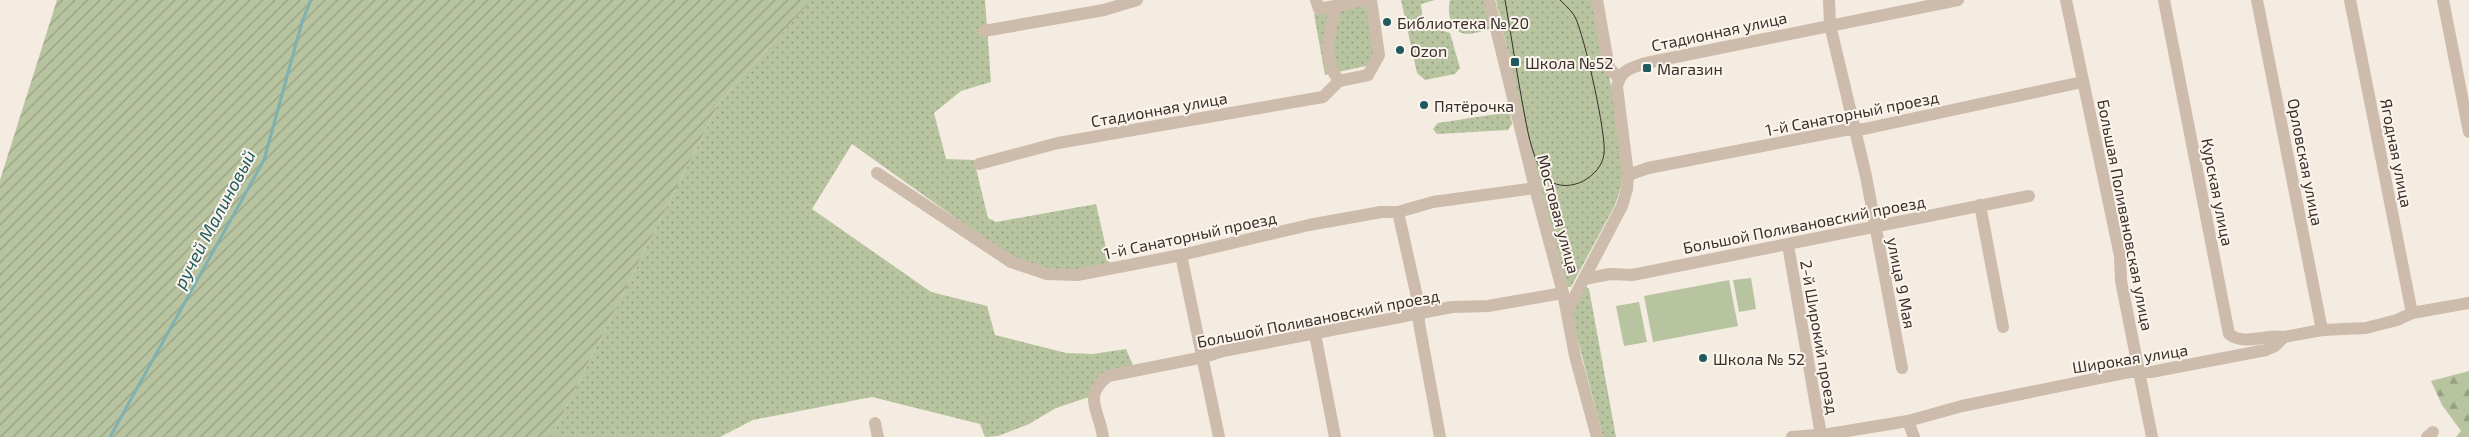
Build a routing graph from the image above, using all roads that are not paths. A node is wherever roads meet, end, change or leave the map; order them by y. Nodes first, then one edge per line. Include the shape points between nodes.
1 (1137, 0) edge
2 (1364, 0) edge
3 (1371, 0) edge
4 (1489, 0) edge
5 (1597, 0) edge
6 (1829, 0) edge
7 (1958, 0) edge
8 (2066, 0) edge
9 (2164, 0) edge
10 (2257, 0) edge
11 (2350, 0) edge
12 (2443, 0) edge
13 (1317, 4) edge
14 (1337, 5) junction
15 (1830, 25) junction
16 (984, 31) dead end
17 (1339, 81) junction
18 (1618, 82) junction
19 (2082, 82) junction
20 (1854, 130) junction
21 (2469, 132) edge
22 (979, 164) dead end
23 (876, 173) dead end
24 (1628, 175) junction
25 (1534, 188) junction
26 (2029, 196) dead end
27 (1980, 205) junction
28 (1398, 212) junction
29 (1875, 227) junction
30 (1788, 244) junction
31 (1182, 255) junction
32 (1584, 279) junction
33 (1563, 293) junction
34 (2469, 303) edge
35 (1566, 310) junction
36 (2412, 313) junction
37 (1419, 314) junction
38 (2003, 327) dead end
39 (2322, 330) junction
40 (1315, 334) junction
41 (2284, 337) junction
42 (1204, 357) junction
43 (1902, 368) dead end
44 (2141, 373) junction
45 (1908, 421) junction
46 (875, 423) dead end
47 (1820, 435) junction
48 (878, 437) edge
49 (1103, 437) edge
50 (1219, 437) edge
51 (1335, 437) edge
52 (1440, 437) edge
53 (1597, 437) edge
54 (1792, 437) edge
55 (1914, 437) edge
56 (2152, 437) edge

1 - 16 street via 1104,10
2 - 14 street
3 - 17 street via 1380,55 1368,75
4 - 25 street, Мостовая улица
5 - 18 street via 1609,68
6 - 15 street, улица 9 Мая
7 - 15 street, Стадионная улица
8 - 19 street, Большая Поливановская улица
9 - 41 street, Курская улица via 2229,334 2237,339 2271,335
10 - 39 street, Орловская улица
11 - 36 street, Ягодная улица
12 - 21 street
13 - 14 street
14 - 17 street via 1327,48 1330,69
15 - 18 street, Стадионная улица via 1646,63 1625,70
15 - 20 street, улица 9 Мая
17 - 22 street, Стадионная улица via 1323,98 1058,143
18 - 24 street
19 - 20 street, 1-й Санаторный проезд
19 - 44 street, Большая Поливановская улица via 2120,256 2121,281
20 - 24 street, 1-й Санаторный проезд
20 - 29 street, улица 9 Мая
23 - 31 street, 1-й Санаторный проезд via 1011,262 1048,274 1077,275
24 - 32 street via 1622,206
25 - 28 street, 1-й Санаторный проезд via 1433,202
25 - 33 street, Мостовая улица
26 - 27 street, Большой Поливановский проезд
27 - 29 street, Большой Поливановский проезд
27 - 38 street
28 - 31 street, 1-й Санаторный проезд via 1308,225
28 - 37 street
29 - 30 street, Большой Поливановский проезд
29 - 43 street, улица 9 Мая
30 - 32 street, Большой Поливановский проезд via 1632,275 1610,274
30 - 47 street, 2-й Широкий проезд
31 - 42 street
32 - 35 street
33 - 35 street, Мостовая улица
33 - 37 street, Большой Поливановский проезд
34 - 36 street, Широкая улица
35 - 53 street, Мостовая улица
36 - 39 street, Широкая улица via 2366,328
37 - 40 street, Большой Поливановский проезд
37 - 52 street
39 - 41 street, Широкая улица
40 - 42 street, Большой Поливановский проезд
40 - 51 street
41 - 44 street, Широкая улица via 2266,350
42 - 49 street, Большой Поливановский проезд via 1108,376 1097,385 1092,399
42 - 50 street
44 - 45 street, Широкая улица via 2129,372 1962,406
44 - 56 street, Большая Поливановская улица
45 - 47 street, Широкая улица
45 - 55 street
46 - 48 street
47 - 54 street, Широкая улица

